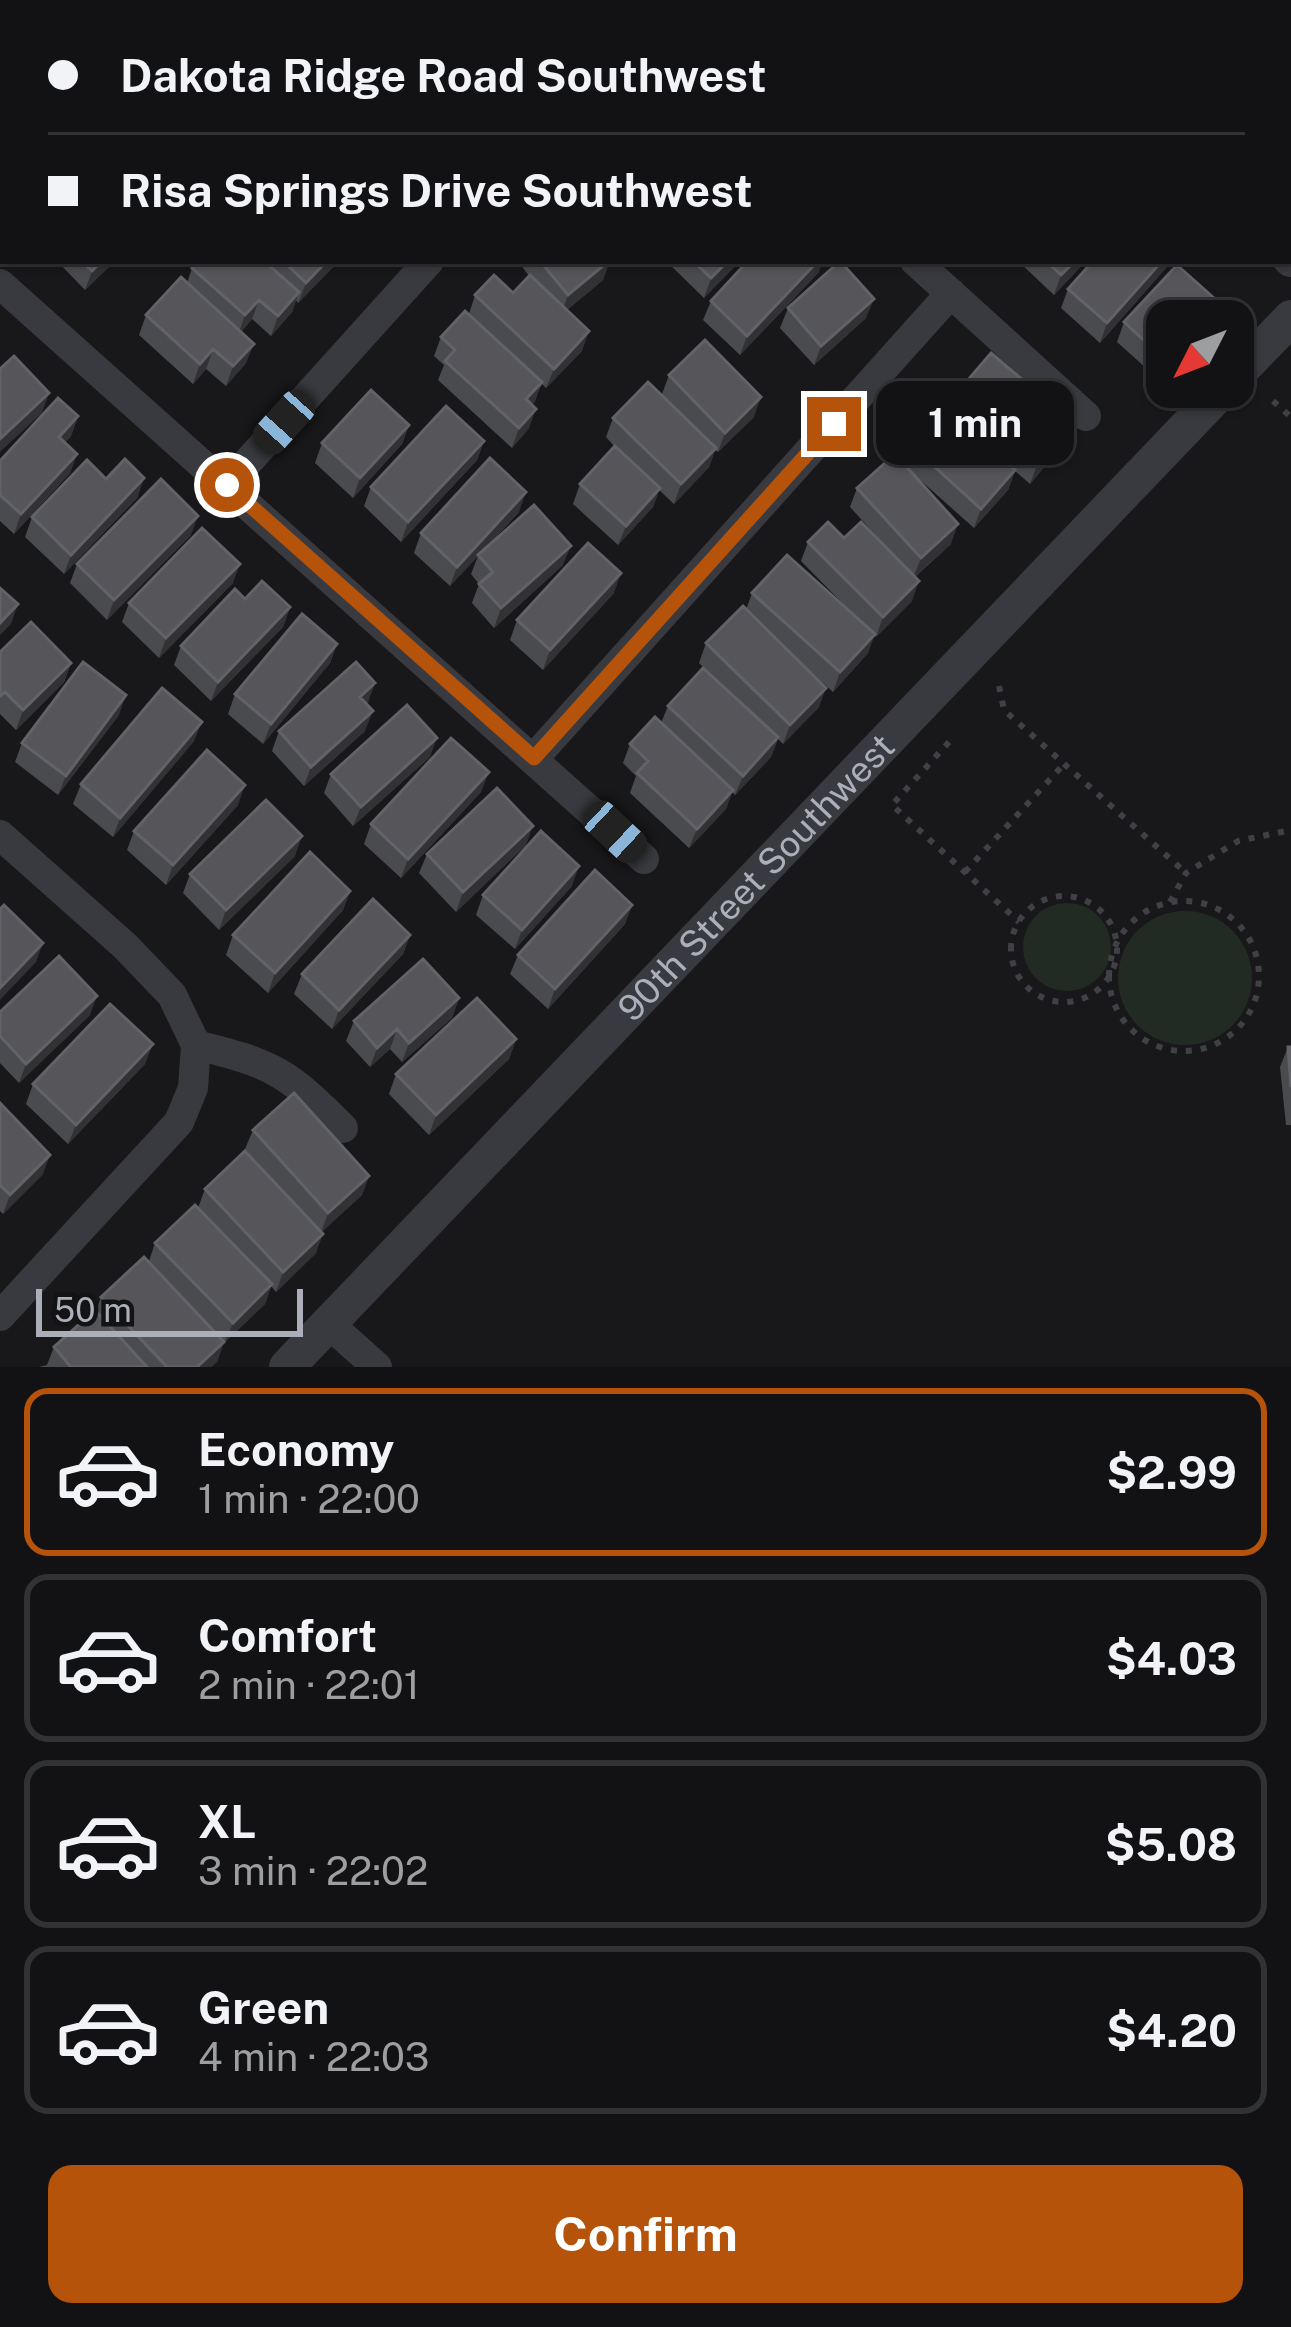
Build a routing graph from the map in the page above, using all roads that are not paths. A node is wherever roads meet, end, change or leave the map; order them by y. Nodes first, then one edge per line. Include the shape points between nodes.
1 (426, 264) edge
2 (918, 264) edge
3 (0, 284) edge
4 (951, 293) junction
5 (1291, 318) edge
6 (1254, 356) edge
7 (1205, 408) edge
8 (1086, 416) dead end
9 (227, 485) junction
10 (534, 758) junction
11 (0, 835) edge
12 (644, 859) dead end
13 (196, 1045) junction
14 (344, 1128) dead end
15 (0, 1316) edge
16 (328, 1323) junction
17 (287, 1367) edge
18 (377, 1367) edge

1 - 9 street
2 - 4 street
3 - 9 street
4 - 8 street
4 - 10 street
5 - 6 street
7 - 16 street, 90th Street Southwest
9 - 10 street
10 - 12 street
11 - 13 street via 172,995
13 - 14 street via 255,1059 294,1080
13 - 15 street via 193,1088 179,1122
16 - 17 street, 90th Street Southwest
16 - 18 street

